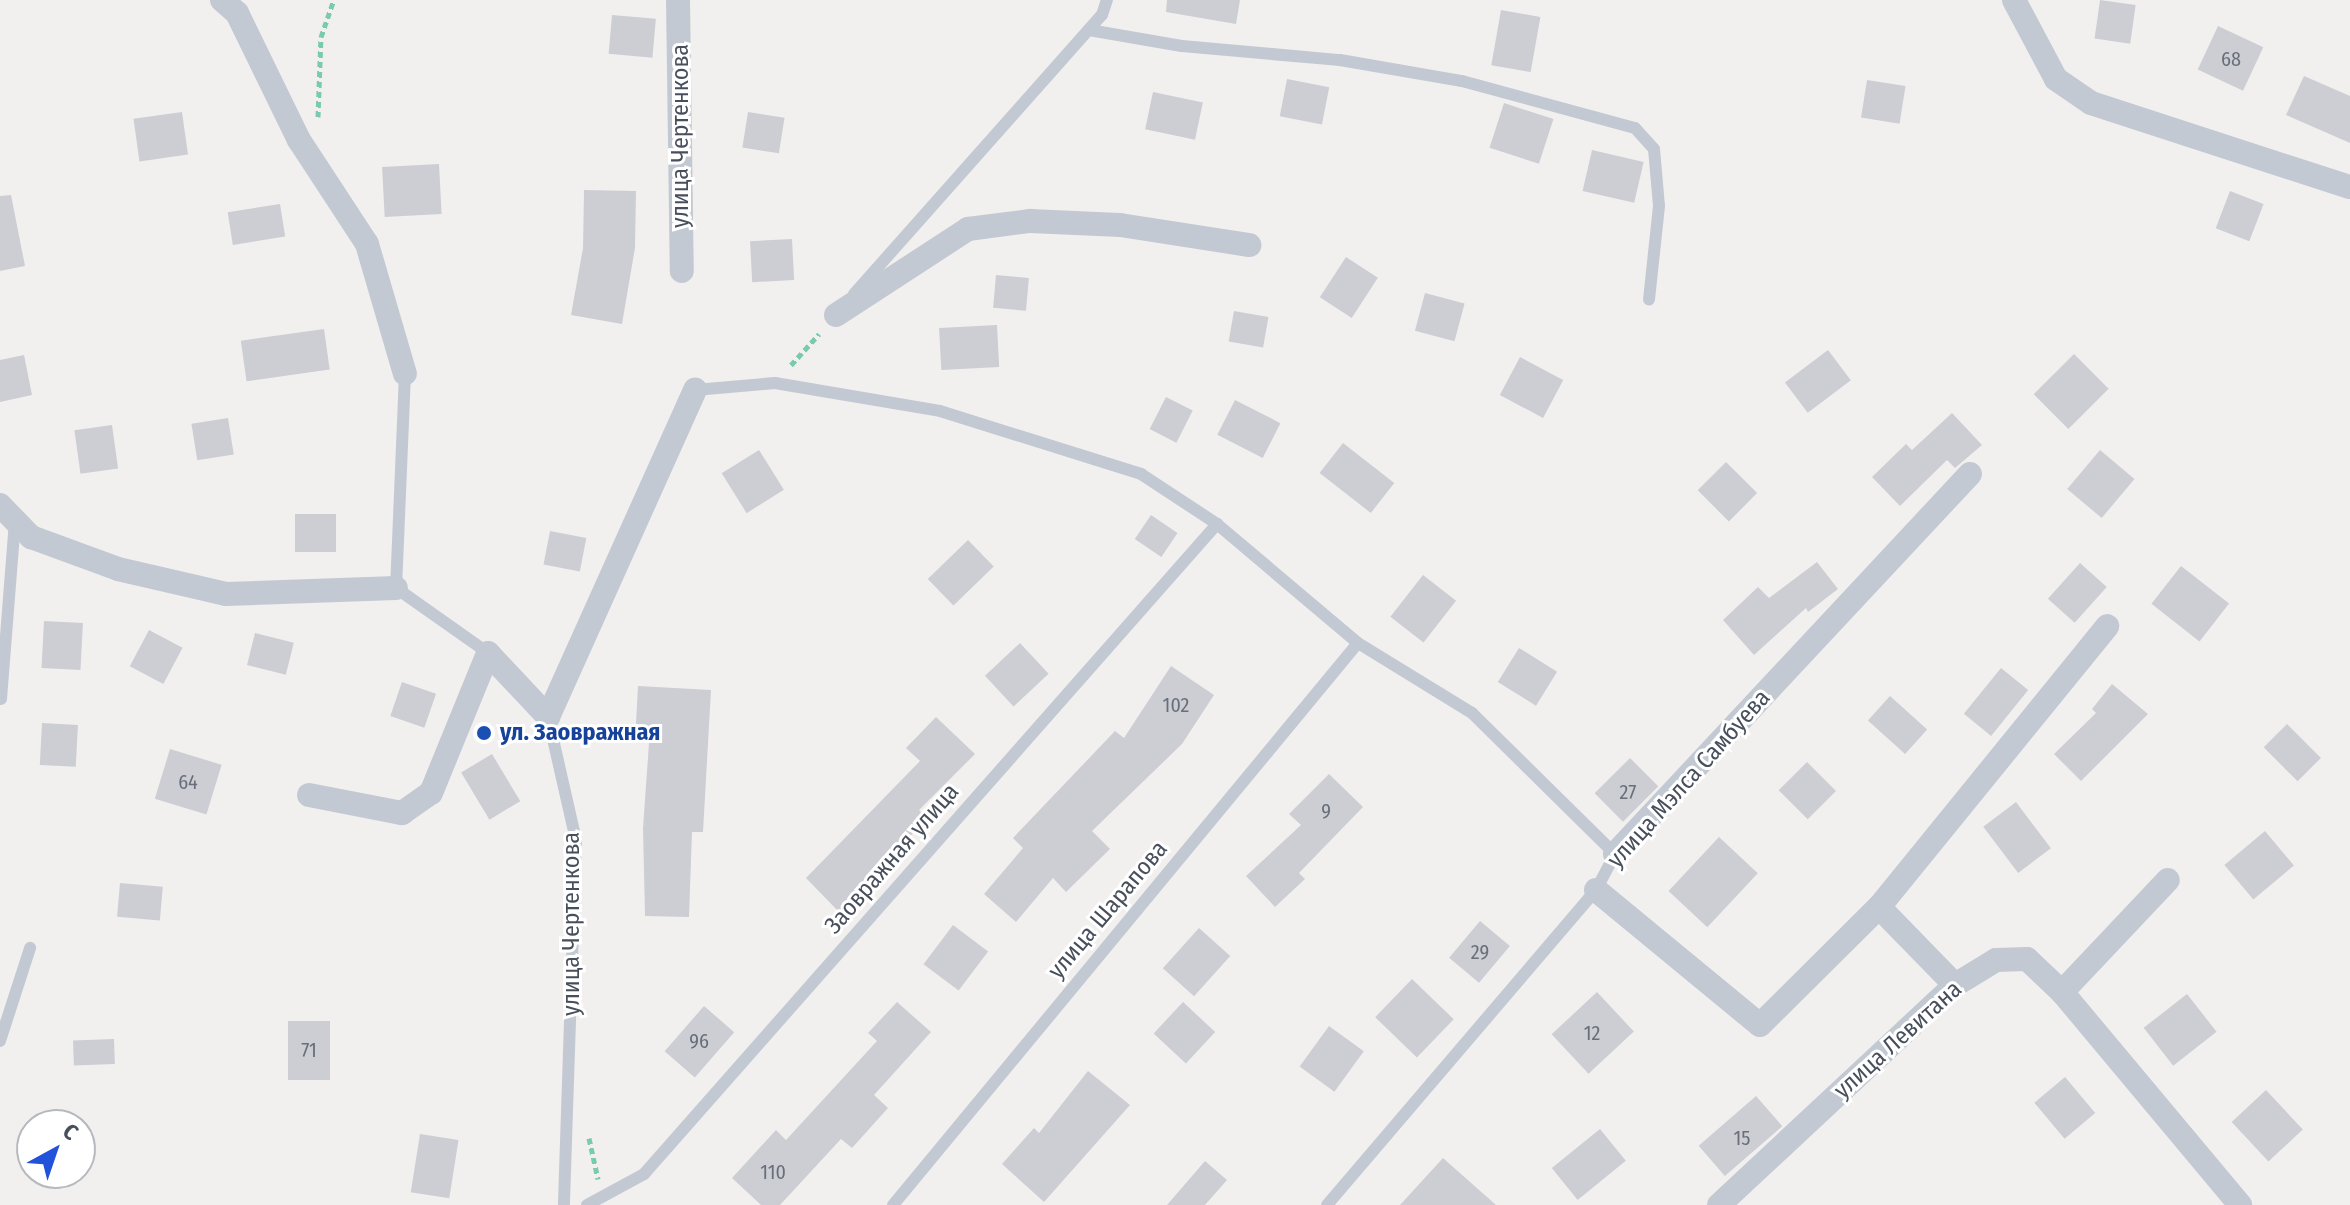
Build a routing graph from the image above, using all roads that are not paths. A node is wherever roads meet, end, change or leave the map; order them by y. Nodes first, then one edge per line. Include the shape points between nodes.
1 (222, 0) edge
2 (678, 0) edge
3 (1107, 0) edge
4 (2014, 0) edge
5 (1089, 30) junction
6 (2350, 187) edge
7 (1249, 245) dead end
8 (682, 271) dead end
9 (1649, 299) dead end
10 (836, 315) joint
11 (405, 374) joint
12 (695, 390) joint
13 (1970, 474) dead end
14 (7, 512) edge
15 (1217, 524) junction
16 (396, 588) junction
17 (2107, 626) dead end
18 (1358, 643) junction
19 (488, 653) junction
20 (1, 699) edge
21 (548, 717) junction
22 (309, 795) dead end
23 (1615, 854) junction
24 (2168, 880) dead end
25 (1596, 890) junction
26 (1879, 907) junction
27 (30, 948) dead end
28 (1955, 985) junction
29 (2062, 992) junction
30 (0, 1041) edge
31 (564, 1205) edge
32 (587, 1205) edge
33 (893, 1205) edge
34 (1327, 1205) edge
35 (1719, 1205) edge
36 (2240, 1205) edge

1 - 11 street via 237,13 313,162 367,244
2 - 8 street, улица Чертенкова
3 - 5 lane
4 - 6 street via 2056,79 2091,103
5 - 9 lane via 1182,46 1340,60 1462,81 1635,128 1654,149 1659,206
5 - 10 lane
7 - 10 street via 1120,225 1030,221 968,229
11 - 16 lane
12 - 15 lane via 775,383 940,411 1141,474
12 - 21 street
13 - 23 street, улица Мэлса Самбуева
14 - 16 street via 31,537 118,569 226,594
14 - 20 lane
15 - 18 lane
15 - 32 lane, Заовражная улица via 644,1174
16 - 19 lane
17 - 26 street
18 - 23 lane via 1472,713
18 - 33 lane, улица Шарапова
19 - 21 street
19 - 22 street via 431,793 402,813
21 - 31 lane, улица Чертенкова via 576,840
23 - 25 lane, улица Мэлса Самбуева
24 - 29 street
25 - 26 street via 1760,1025
25 - 34 lane, улица Мэлса Самбуева
26 - 28 street
27 - 30 lane
28 - 29 street, улица Левитана via 1996,960 2027,959
28 - 35 street, улица Левитана
29 - 36 street, улица Левитана

